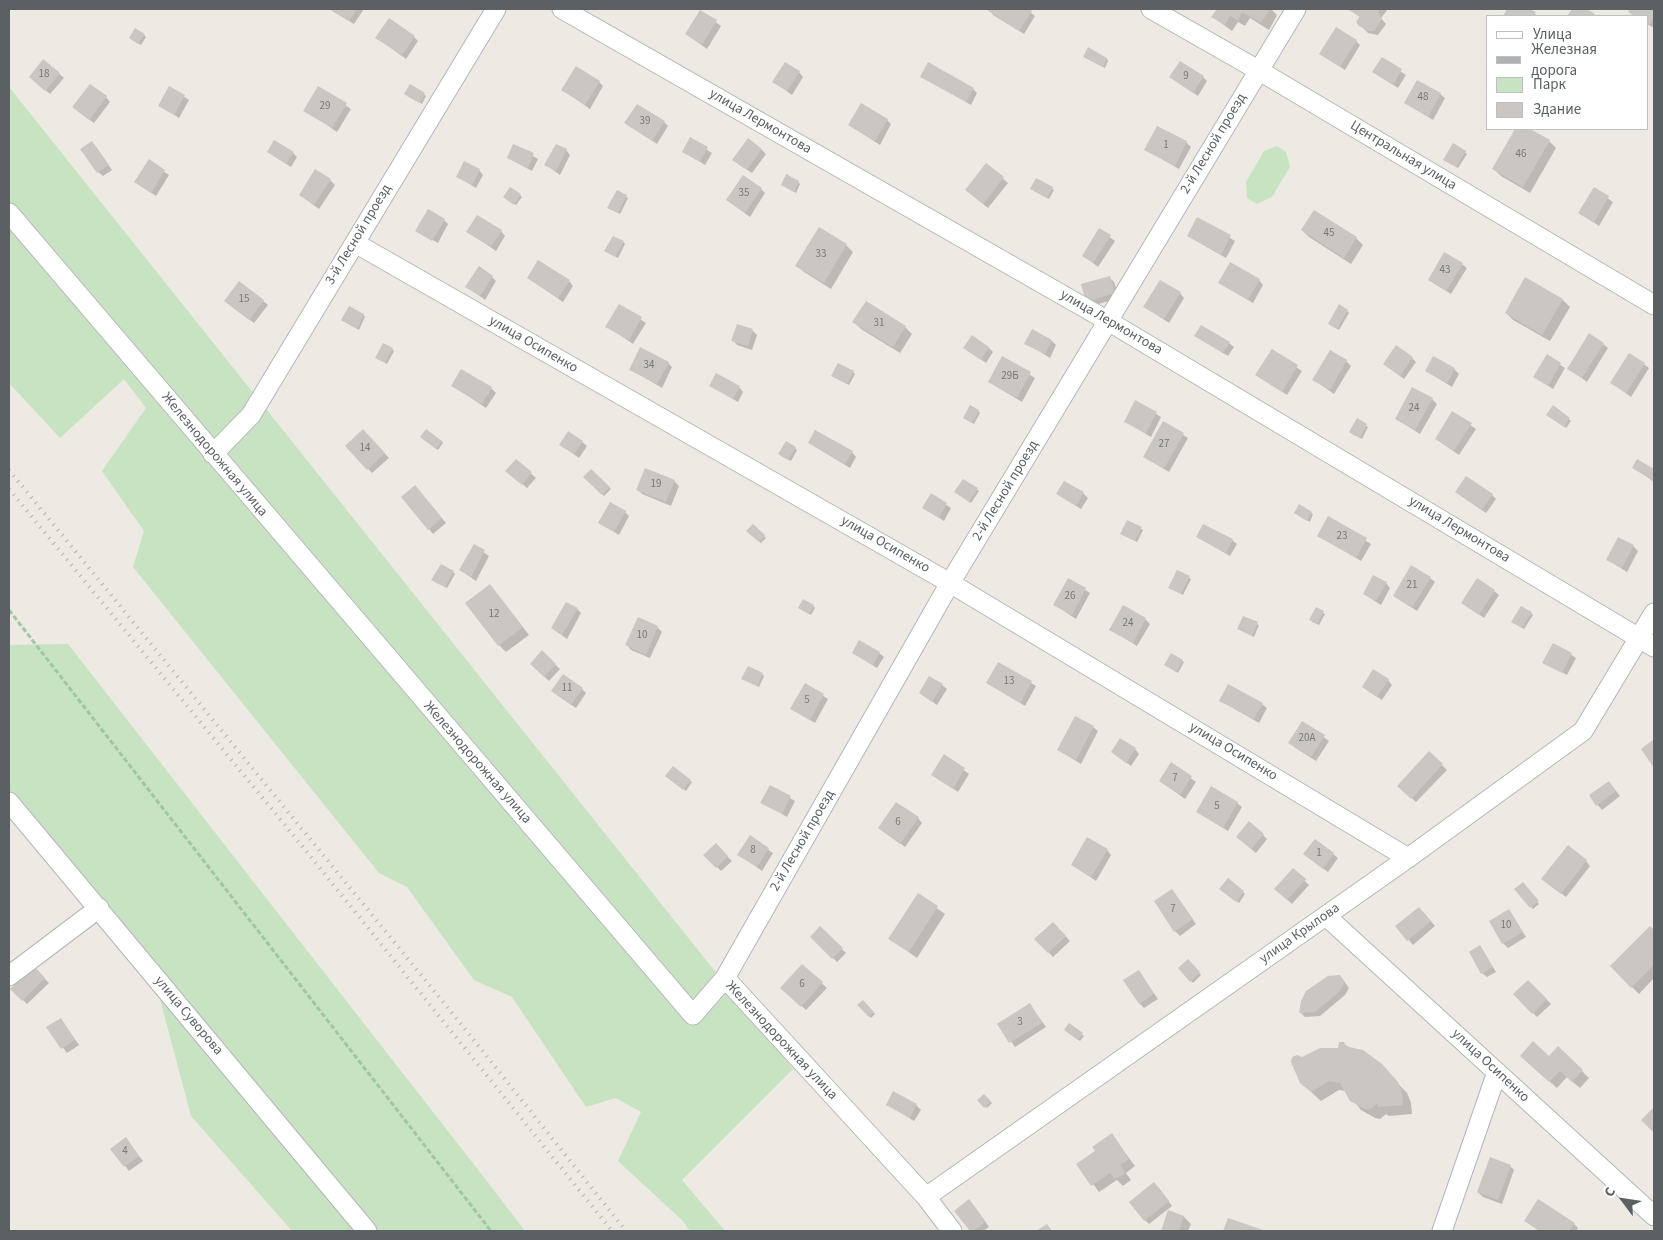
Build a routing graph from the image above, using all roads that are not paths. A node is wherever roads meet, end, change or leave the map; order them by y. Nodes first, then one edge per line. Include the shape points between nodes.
1 (496, 9) edge
2 (562, 9) edge
3 (1151, 9) edge
4 (1296, 9) edge
5 (1258, 70) junction
6 (9, 213) edge
7 (355, 243) junction
8 (1654, 305) edge
9 (1108, 321) junction
10 (213, 454) junction
11 (950, 583) junction
12 (1654, 613) edge
13 (1647, 642) edge
14 (9, 802) edge
15 (1408, 858) junction
16 (99, 908) junction
17 (1326, 916) junction
18 (9, 976) edge
19 (725, 978) junction
20 (1497, 1072) junction
21 (926, 1197) junction
22 (1654, 1216) edge
23 (367, 1231) edge
24 (952, 1231) edge
25 (1442, 1231) edge

1 - 7 street, 3-й Лесной проезд
2 - 9 street, улица Лермонтова
3 - 5 street, Центральная улица
4 - 5 street, 2-й Лесной проезд
5 - 8 street, Центральная улица
5 - 9 street, 2-й Лесной проезд
6 - 10 street, Железнодорожная улица
7 - 10 street, 3-й Лесной проезд via 252,415
7 - 11 street, улица Осипенко
9 - 11 street, 2-й Лесной проезд
9 - 13 street, улица Лермонтова
10 - 19 street, Железнодорожная улица via 693,1015
11 - 15 street, улица Осипенко
11 - 19 street, 2-й Лесной проезд
12 - 13 street, улица Крылова
13 - 15 street, улица Крылова via 1583,731
14 - 16 street, улица Суворова
15 - 17 street, улица Крылова
16 - 18 street
16 - 23 street, улица Суворова
17 - 20 street, улица Осипенко
17 - 21 street, улица Крылова
19 - 21 street, Железнодорожная улица
20 - 22 street, улица Осипенко
20 - 25 street
21 - 24 street, Железнодорожная улица

